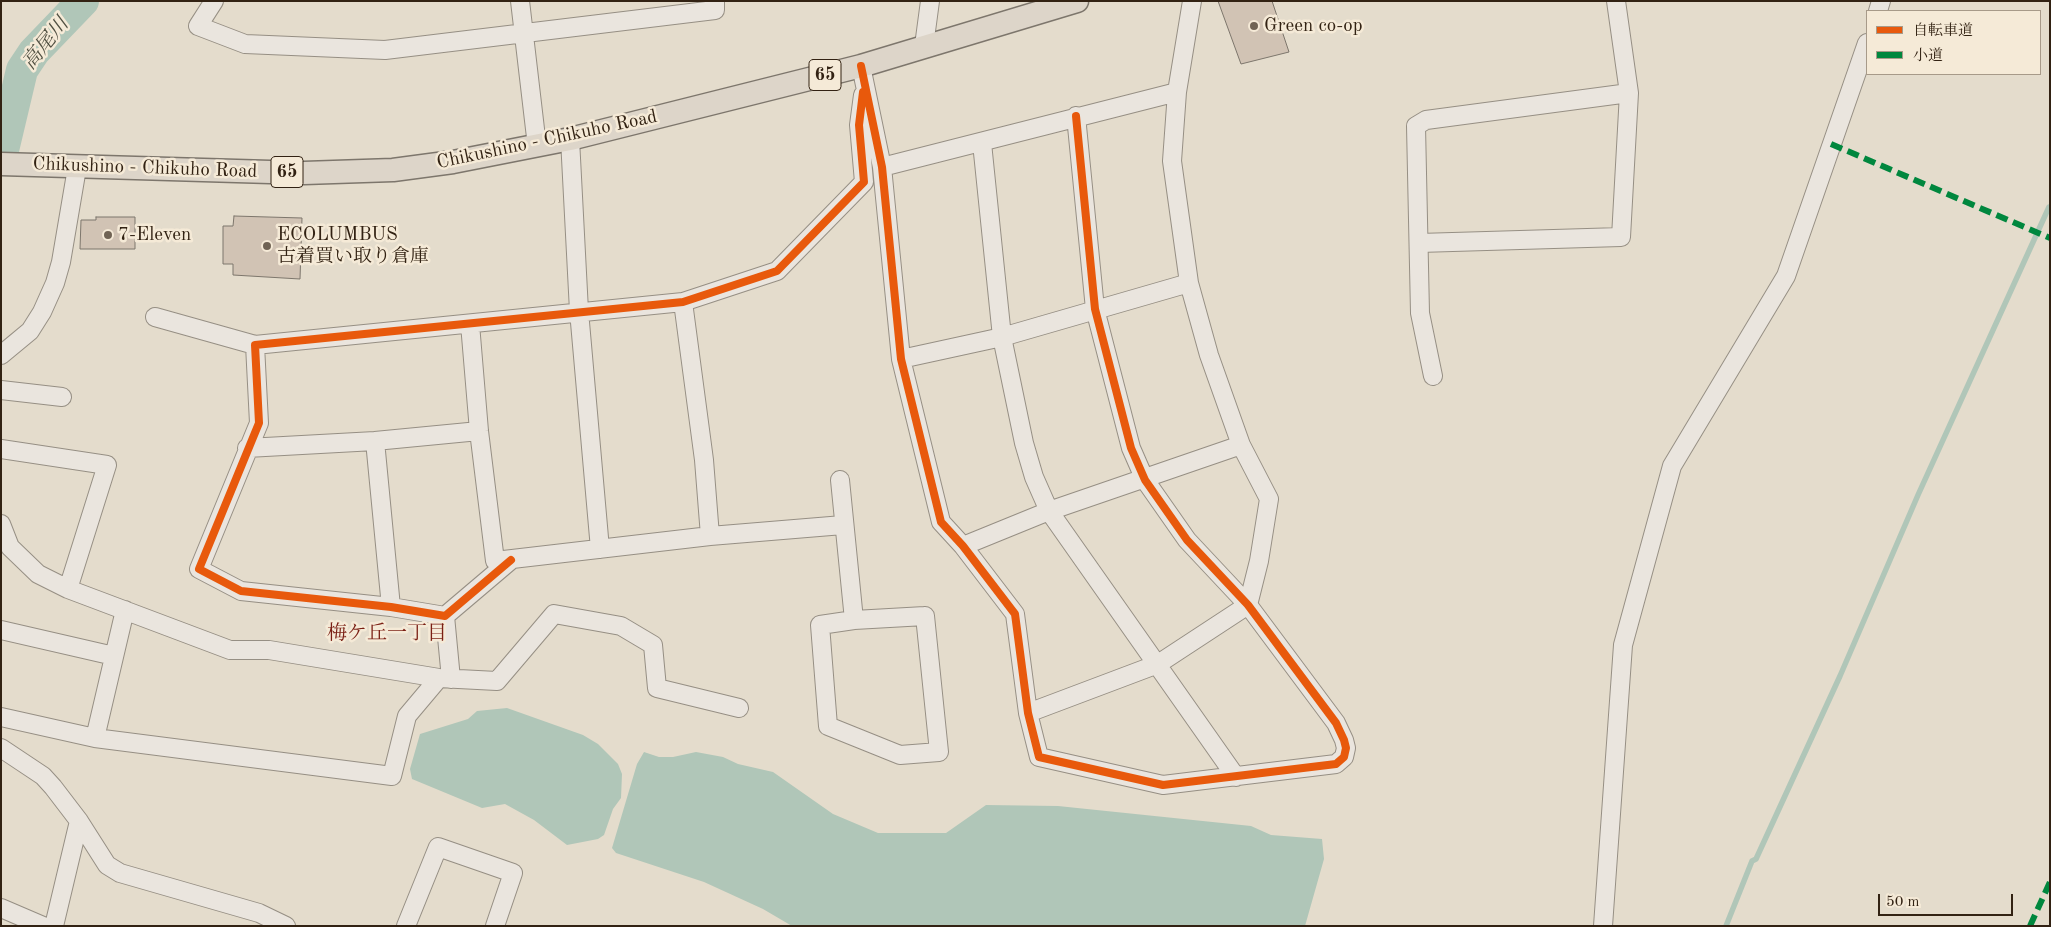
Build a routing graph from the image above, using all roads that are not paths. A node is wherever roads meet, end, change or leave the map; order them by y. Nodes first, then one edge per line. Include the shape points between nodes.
1 (214, 1) edge
2 (520, 1) edge
3 (714, 1) edge
4 (930, 1) edge
5 (1077, 1) edge
6 (1192, 1) edge
7 (1616, 1) edge
8 (522, 32) junction
9 (924, 46) junction
10 (1866, 46) edge
11 (863, 74) junction
12 (1177, 92) junction
13 (1629, 93) junction
14 (1076, 116) junction
15 (570, 139) junction
16 (982, 143) junction
17 (537, 146) junction
18 (1, 164) edge
19 (882, 167) junction
20 (77, 168) junction
21 (1419, 243) junction
22 (1190, 283) junction
23 (683, 302) junction
24 (1094, 309) junction
25 (579, 311) junction
26 (155, 317) dead end
27 (470, 324) junction
28 (1002, 337) junction
29 (255, 345) junction
30 (1, 355) edge
31 (901, 359) junction
32 (1433, 376) dead end
33 (1, 390) edge
34 (62, 397) dead end
35 (479, 430) junction
36 (375, 441) junction
37 (1241, 445) junction
38 (247, 448) junction
39 (1, 449) edge
40 (840, 480) dead end
41 (1145, 480) junction
42 (1049, 511) junction
43 (1, 524) edge
44 (843, 525) junction
45 (710, 536) junction
46 (963, 546) junction
47 (600, 549) junction
48 (511, 560) junction
49 (68, 589) junction
50 (1248, 605) junction
51 (390, 607) junction
52 (125, 610) junction
53 (445, 616) junction
54 (854, 620) junction
55 (1, 630) edge
56 (114, 656) junction
57 (1158, 664) junction
58 (445, 679) junction
59 (739, 708) dead end
60 (1028, 713) junction
61 (1, 717) edge
62 (95, 738) junction
63 (1, 748) edge
64 (1236, 777) junction
65 (78, 821) junction
66 (1, 908) edge
67 (43, 926) edge
68 (54, 926) edge
69 (286, 926) edge
70 (406, 926) edge
71 (495, 926) edge
72 (1603, 926) edge

1 - 8 street via 198,26 245,44 384,50
2 - 8 street
3 - 8 street via 715,10
4 - 9 street
5 - 9 main road, Chikushino - Chikuho Road / 65
6 - 12 street
7 - 13 street
8 - 17 street
9 - 11 main road, Chikushino - Chikuho Road / 65
10 - 72 street via 1786,276 1672,466 1623,645
11 - 15 main road, Chikushino - Chikuho Road / 65
11 - 19 street
11 - 23 street via 859,125 864,182 777,271
12 - 14 street
12 - 22 street via 1172,161
13 - 21 street via 1426,120 1416,126
13 - 21 street via 1621,237
14 - 16 street
14 - 24 street
15 - 17 main road, Chikushino - Chikuho Road / 65
15 - 25 street
16 - 19 street
16 - 28 street
17 - 20 main road, Chikushino - Chikuho Road / 65 via 393,170 304,173
18 - 20 main road, Chikushino - Chikuho Road / 65
19 - 31 street
20 - 30 street via 62,262 55,284 30,331
21 - 32 street via 1420,313
22 - 24 street
22 - 37 street via 1208,355
23 - 25 street
23 - 45 street via 704,460
24 - 28 street
24 - 41 street via 1131,448
25 - 27 street
25 - 47 street
26 - 29 street
27 - 29 street
27 - 35 street
28 - 31 street
28 - 42 street via 1024,443 1034,478
29 - 38 street via 259,423
31 - 46 street via 941,522
33 - 34 street
35 - 36 street
35 - 48 street via 496,562
36 - 38 street
36 - 51 street
37 - 41 street
37 - 50 street via 1269,499
38 - 51 street via 199,569 241,591
39 - 49 street via 107,465
40 - 44 street
41 - 42 street
41 - 50 street via 1187,540
42 - 46 street
42 - 57 street
43 - 49 street via 10,547 17,554 38,574
44 - 45 street
44 - 54 street
45 - 47 street
46 - 60 street via 1015,614
47 - 48 street
48 - 53 street
49 - 52 street
50 - 57 street
50 - 64 street via 1336,723 1346,748 1344,757 1336,764
51 - 53 street
52 - 56 street
52 - 58 street via 230,650 269,650
53 - 58 street
54 - 54 street via 820,625 828,726 900,755 939,752 925,616
55 - 56 street
56 - 62 street
57 - 60 street
57 - 64 street
58 - 59 street via 497,681 554,614 621,626 653,646 657,688
58 - 62 street via 407,716 392,776
60 - 64 street via 1040,757 1163,785
61 - 62 street
63 - 65 street via 43,776
65 - 68 street
65 - 69 street via 106,865 120,873 259,913
66 - 67 street
70 - 71 street via 438,847 513,873

